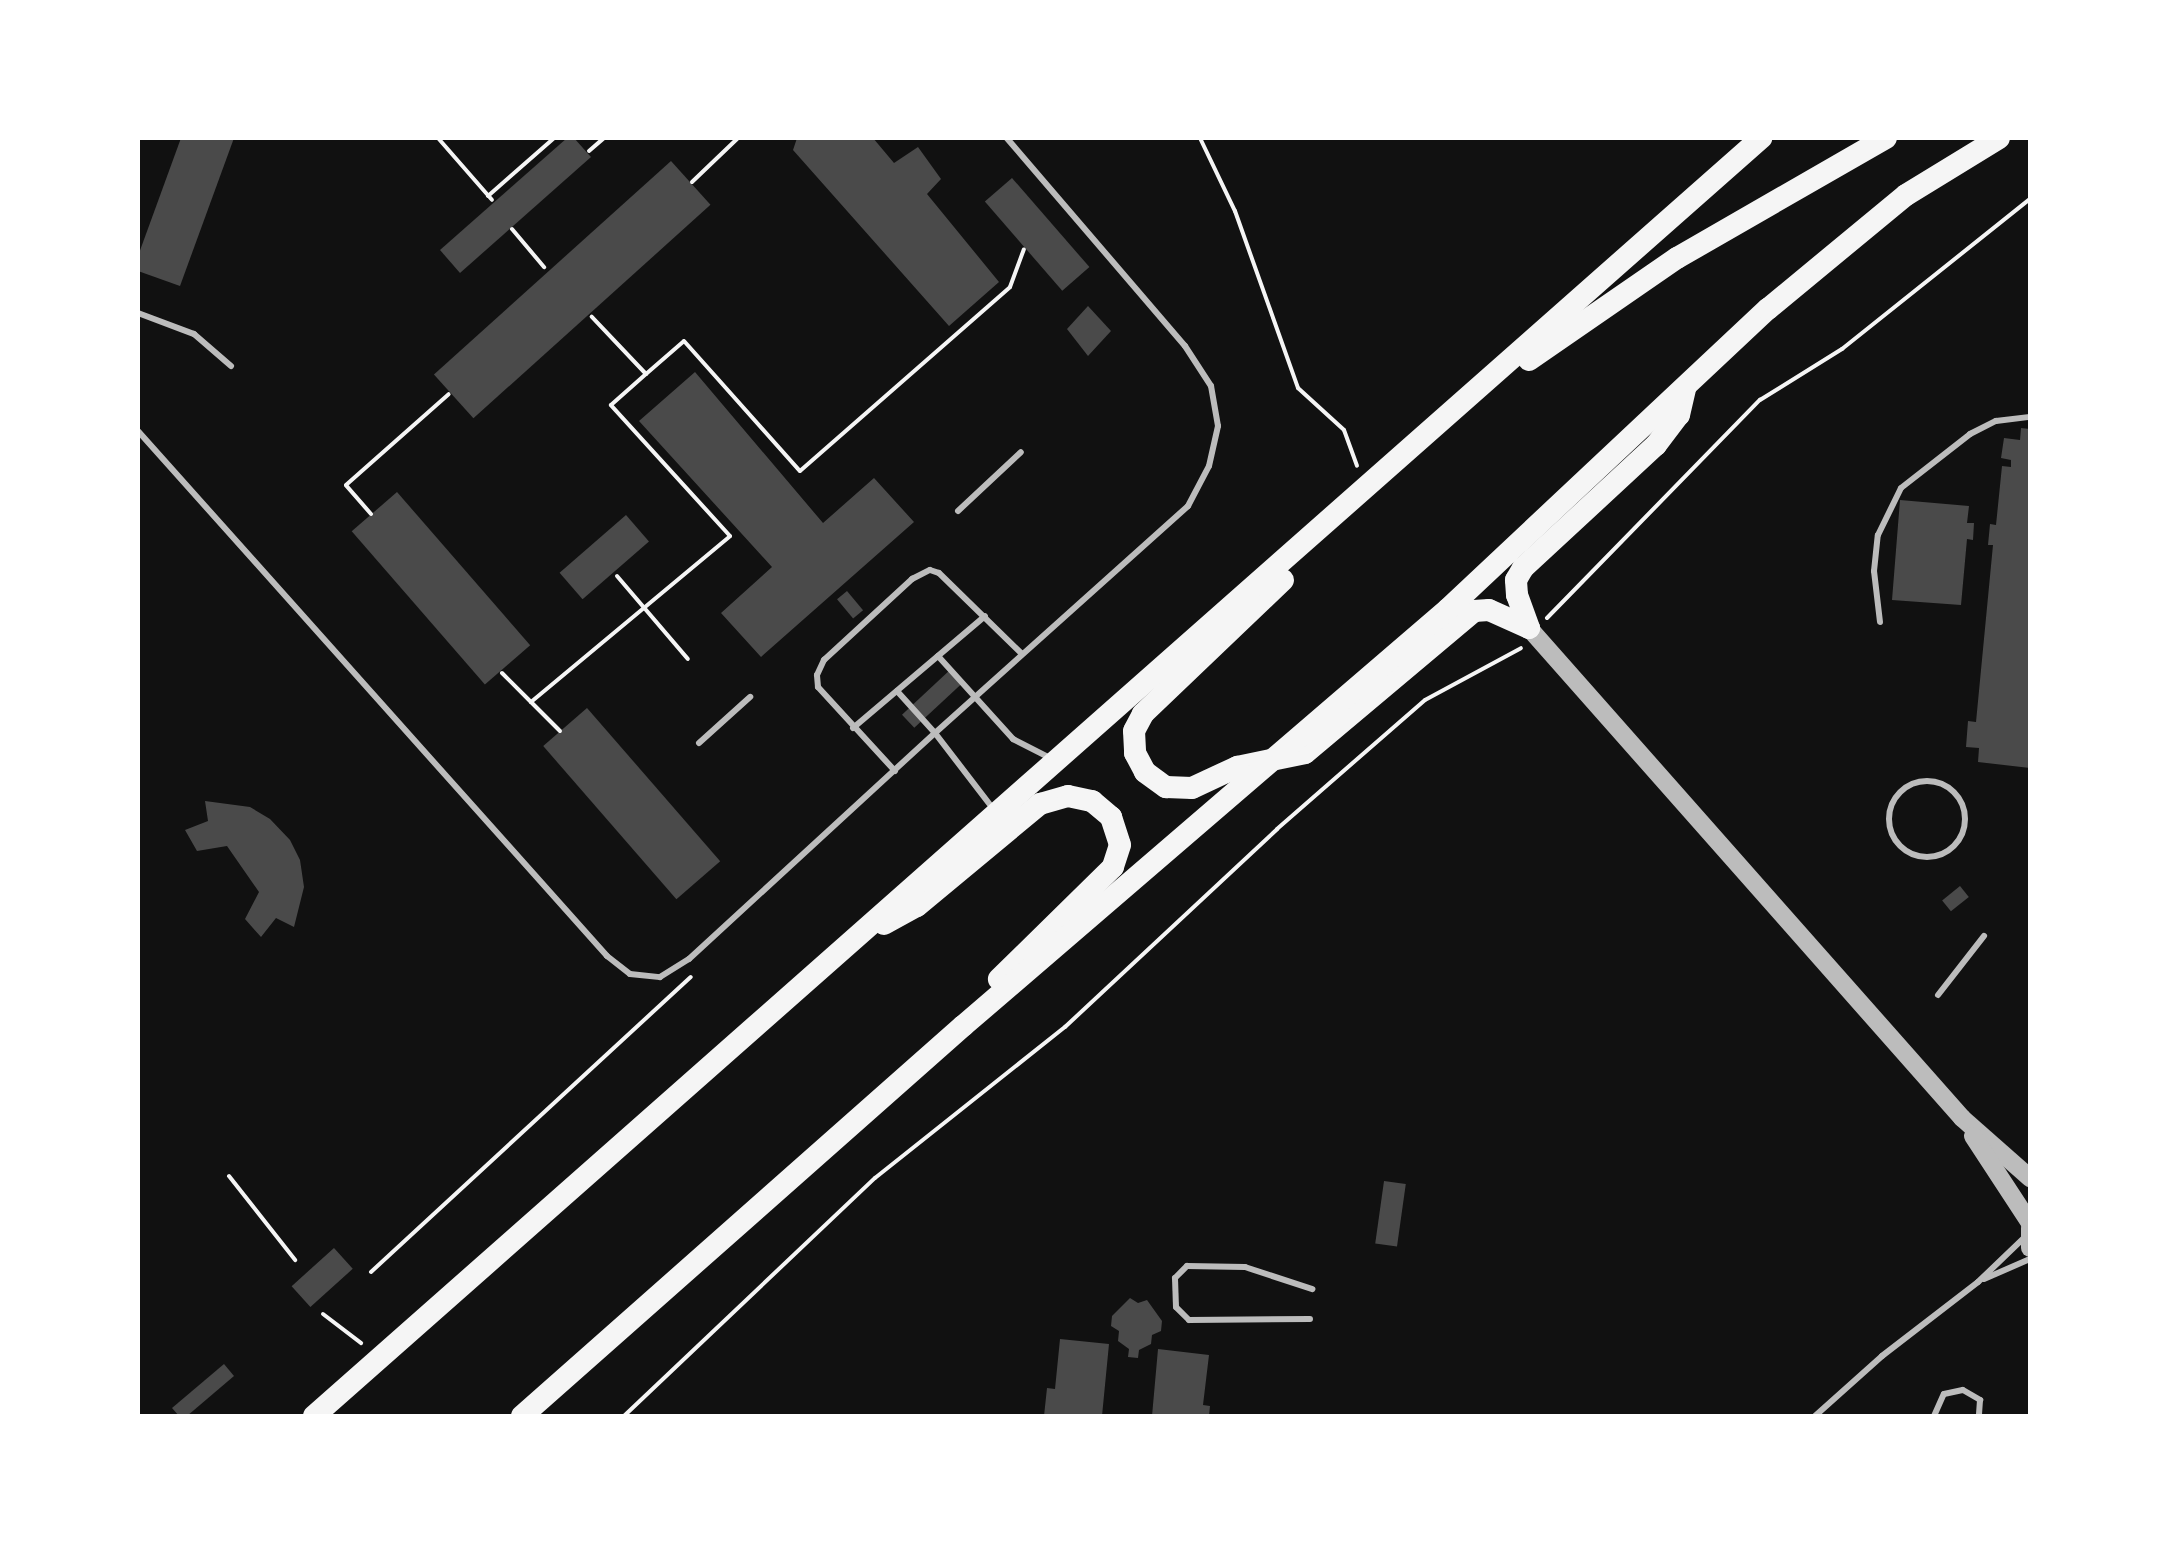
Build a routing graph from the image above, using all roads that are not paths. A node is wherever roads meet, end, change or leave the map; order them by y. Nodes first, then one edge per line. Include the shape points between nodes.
1 (1008, 138) edge
2 (1762, 138) edge
3 (1886, 138) edge
4 (1998, 138) edge
5 (138, 312) edge
6 (231, 366) dead end
7 (1685, 387) junction
8 (1452, 411) junction
9 (2030, 417) edge
10 (138, 432) edge
11 (1020, 452) dead end
12 (958, 511) dead end
13 (1297, 550) junction
14 (985, 616) junction
15 (1880, 622) dead end
16 (1531, 632) junction
17 (1022, 654) junction
18 (938, 656) junction
19 (897, 692) junction
20 (973, 696) junction
21 (750, 697) dead end
22 (853, 728) junction
23 (936, 733) junction
24 (700, 743) dead end
25 (1056, 760) junction
26 (1269, 762) junction
27 (895, 771) junction
28 (996, 812) junction
29 (1964, 827) joint
30 (1984, 936) dead end
31 (854, 938) junction
32 (1938, 994) dead end
33 (964, 1026) junction
34 (1962, 1118) junction
35 (2030, 1178) edge
36 (2030, 1228) edge
37 (2030, 1248) edge
38 (2030, 1259) edge
39 (1978, 1282) junction
40 (1312, 1289) dead end
41 (1310, 1319) dead end
42 (537, 1406) edge
43 (314, 1416) edge
44 (522, 1416) edge
45 (1816, 1416) edge
46 (1934, 1416) edge
47 (1979, 1416) edge

1 - 17 lane via 1185,346 1211,386 1218,426 1209,466 1188,506
2 - 8 highway
3 - 8 highway via 1676,258
4 - 7 highway via 1906,195
5 - 6 lane via 194,334
7 - 16 highway via 1679,416 1656,446 1523,568 1517,595
7 - 26 highway via 1492,569
8 - 13 highway
9 - 15 lane via 1996,421 1970,434 1901,488 1878,535
10 - 27 lane via 630,974 660,977 689,959
11 - 12 lane
13 - 25 highway
13 - 26 highway via 1272,593 1162,692 1134,731 1134,753 1145,772 1166,787 1192,788 1237,767
14 - 17 lane
14 - 18 lane
14 - 22 lane via 939,573 912,579 817,674 818,687
16 - 26 highway via 1488,610 1474,610 1332,734 1305,754
16 - 34 street
17 - 20 lane
18 - 19 lane
18 - 20 lane
19 - 22 lane
19 - 23 lane
20 - 23 lane
20 - 25 lane via 1013,739
21 - 24 lane
22 - 27 lane
23 - 27 lane
23 - 28 lane
25 - 28 highway
26 - 33 highway
28 - 31 highway
29 - 29 lane via 1961,802 1931,781 1907,786 1891,805 1890,830 1916,856 1940,855
30 - 32 lane
31 - 33 highway via 917,906 1040,804 1068,796 1092,801 1111,818 1120,846 1113,867 1016,959
31 - 43 highway
33 - 42 highway
34 - 35 street
34 - 36 street
36 - 37 street
36 - 39 lane
38 - 39 lane
39 - 45 lane
40 - 41 lane via 1246,1266 1194,1264 1175,1278 1176,1307 1190,1320
42 - 44 highway
46 - 47 lane via 1944,1394 1963,1390 1980,1400

